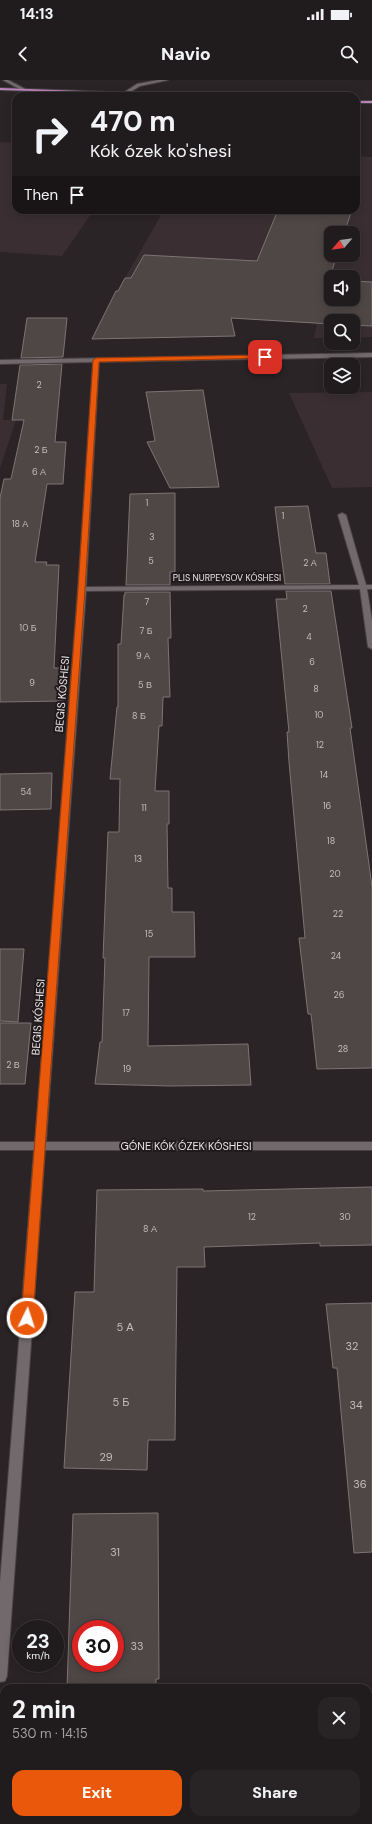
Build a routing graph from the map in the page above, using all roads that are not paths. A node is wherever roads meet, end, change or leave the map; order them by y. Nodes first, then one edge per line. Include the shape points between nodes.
1 (6, 80) edge
2 (166, 80) edge
3 (0, 89) edge
4 (25, 90) junction
5 (92, 92) edge
6 (126, 92) edge
7 (360, 102) edge
8 (372, 102) edge
9 (372, 355) edge
10 (96, 360) junction
11 (0, 362) edge
12 (342, 515) dead end
13 (364, 587) junction
14 (372, 587) edge
15 (82, 589) junction
16 (372, 647) edge
17 (0, 1146) edge
18 (40, 1146) junction
19 (372, 1146) edge
20 (0, 1676) edge

1 - 4 street
2 - 6 street via 137,86
3 - 4 main road
4 - 5 main road
7 - 8 main road
9 - 10 street
10 - 11 street
10 - 15 street, BEGIS KÓSHESI
12 - 13 street
13 - 14 street, PLIS NURPEYSOV KÓSHESI
13 - 15 street, PLIS NURPEYSOV KÓSHESI
13 - 16 street
15 - 18 street, BEGIS KÓSHESI
17 - 18 street, GÓNE KÓK ÓZEK KÓSHESI
18 - 19 street, GÓNE KÓK ÓZEK KÓSHESI
18 - 20 street, BEGIS KÓSHESI

